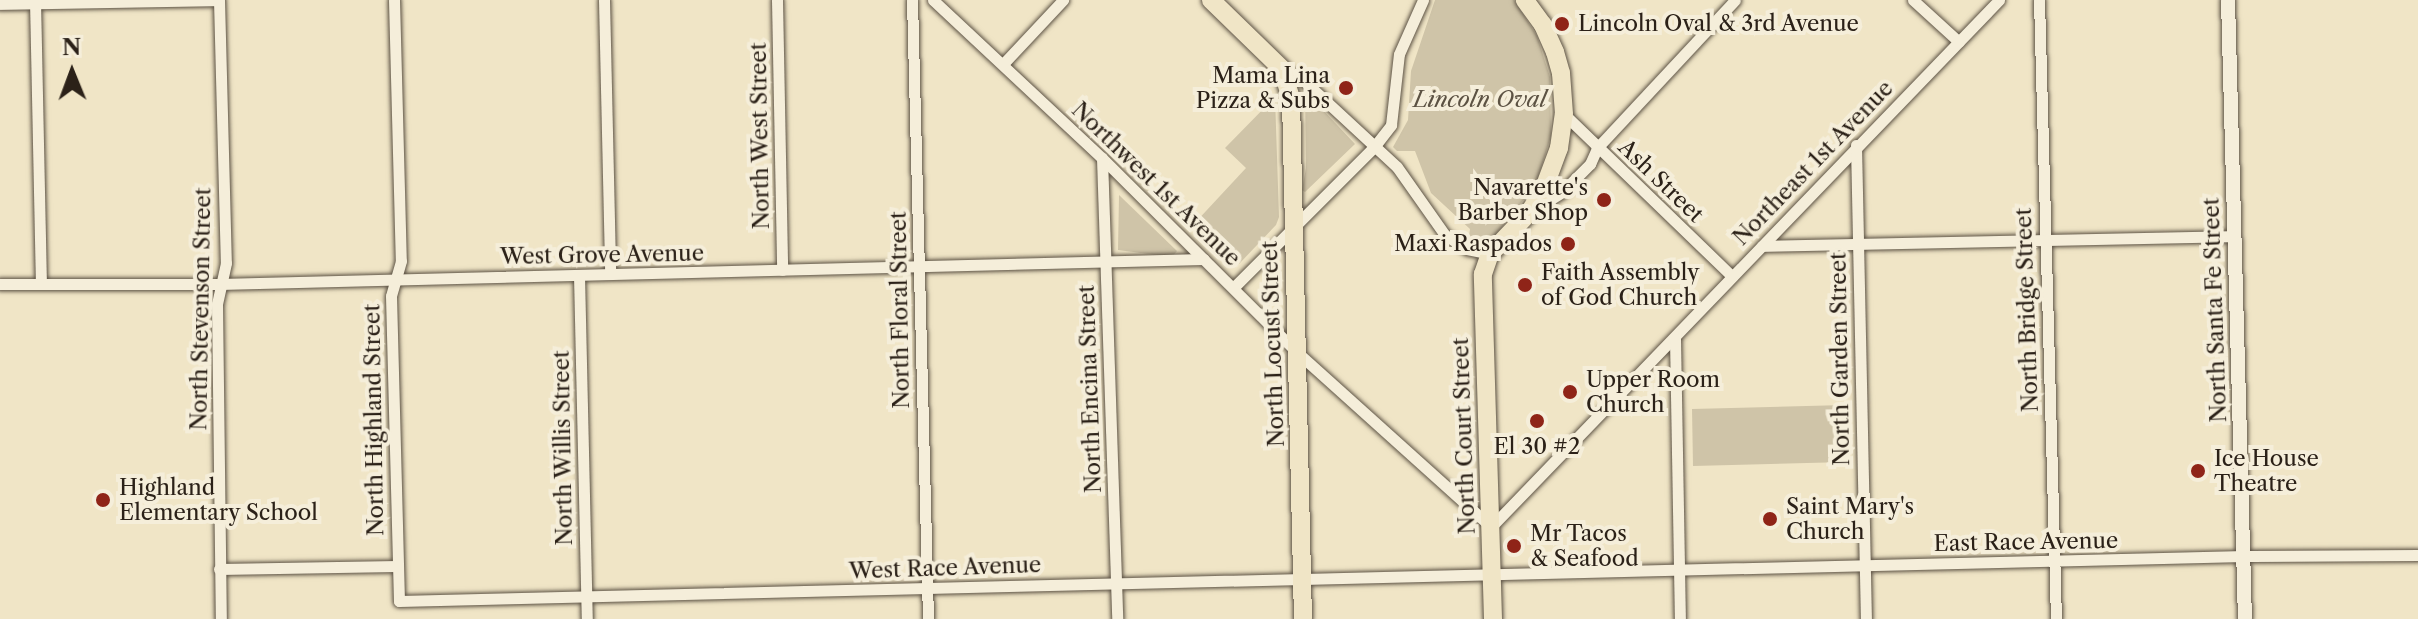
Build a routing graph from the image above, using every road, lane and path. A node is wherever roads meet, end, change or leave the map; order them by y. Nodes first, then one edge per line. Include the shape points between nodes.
1 (219, 0) edge
2 (394, 0) edge
3 (604, 0) edge
4 (777, 0) edge
5 (912, 0) edge
6 (933, 0) edge
7 (1063, 0) edge
8 (1211, 0) edge
9 (1423, 0) edge
10 (1735, 0) edge
11 (1913, 0) edge
12 (1999, 0) edge
13 (2039, 0) edge
14 (2228, 0) edge
15 (35, 2) edge
16 (0, 4) edge
17 (1531, 5) edge
18 (1959, 42) junction
19 (1003, 64) junction
20 (1282, 69) junction
21 (1564, 114) junction
22 (1856, 145) junction
23 (1374, 147) junction
24 (1597, 148) junction
25 (1102, 158) junction
26 (1528, 214) junction
27 (1293, 227) junction
28 (2235, 236) junction
29 (2045, 240) junction
30 (1858, 245) junction
31 (1762, 246) junction
32 (1490, 254) junction
33 (1204, 259) junction
34 (1106, 262) junction
35 (919, 267) junction
36 (782, 270) junction
37 (610, 274) junction
38 (579, 275) junction
39 (1732, 276) junction
40 (395, 279) junction
41 (0, 284) edge
42 (41, 284) junction
43 (219, 284) junction
44 (1234, 287) junction
45 (1675, 338) junction
46 (1298, 353) junction
47 (1491, 527) junction
48 (2418, 555) edge
49 (2244, 556) junction
50 (2056, 562) junction
51 (397, 566) junction
52 (1865, 566) junction
53 (219, 569) junction
54 (1679, 570) junction
55 (1492, 574) junction
56 (1302, 580) junction
57 (1115, 584) junction
58 (927, 588) junction
59 (586, 598) junction
60 (399, 601) joint
61 (221, 619) edge
62 (587, 619) edge
63 (928, 619) edge
64 (1117, 619) edge
65 (1303, 619) edge
66 (1493, 619) edge
67 (1680, 619) edge
68 (1866, 619) edge
69 (2056, 619) edge
70 (2245, 619) edge

1 - 15 street
1 - 43 street, North Stevenson Street via 226,263
2 - 40 street, North Highland Street via 401,261
3 - 37 street
4 - 36 street, North West Street
5 - 35 street, North Floral Street
6 - 19 street, Northwest 1st Avenue
7 - 19 street
8 - 20 main road
9 - 23 street via 1399,54 1394,116
10 - 24 street
11 - 18 street
12 - 18 street, Northeast 1st Avenue
13 - 29 street, North Bridge Street
14 - 28 street, North Santa Fe Street
15 - 16 street
15 - 42 street
17 - 21 main road via 1561,73
18 - 22 street, Northeast 1st Avenue
19 - 25 street, Northwest 1st Avenue
20 - 23 street via 1302,79
20 - 27 main road, North Locust Street via 1291,99
21 - 24 street, Ash Street
21 - 26 main road via 1553,168
22 - 30 street, North Garden Street
22 - 31 street, Northeast 1st Avenue
23 - 27 street
23 - 32 street via 1397,167 1445,235 1473,252
24 - 26 street via 1590,164 1562,192
24 - 39 street, Ash Street
25 - 33 street, Northwest 1st Avenue
25 - 34 street, North Encina Street
26 - 32 main road
27 - 44 street
27 - 46 main road, North Locust Street
28 - 29 street
28 - 49 street, North Santa Fe Street
29 - 30 street
29 - 50 street, North Bridge Street
30 - 31 street
30 - 52 street, North Garden Street
31 - 39 street, Northeast 1st Avenue
32 - 47 main road, North Court Street via 1483,291
33 - 34 street, West Grove Avenue
33 - 44 street, Northwest 1st Avenue
34 - 35 street, West Grove Avenue
34 - 57 street, North Encina Street
35 - 36 street, West Grove Avenue
35 - 58 street, North Floral Street
36 - 37 street, West Grove Avenue
37 - 38 street, West Grove Avenue
38 - 40 street, West Grove Avenue
38 - 59 street, North Willis Street
39 - 45 street, Northeast 1st Avenue
40 - 43 street, West Grove Avenue
40 - 51 street, North Highland Street via 391,296
41 - 42 street, West Grove Avenue
42 - 43 street, West Grove Avenue
43 - 53 street, North Stevenson Street
44 - 46 street, Northwest 1st Avenue
45 - 47 street, Northeast 1st Avenue
45 - 54 street
46 - 47 street, Northwest 1st Avenue
46 - 56 main road, North Locust Street
47 - 55 main road, North Court Street
48 - 49 street, East Race Avenue
49 - 50 street, East Race Avenue
49 - 70 street, North Santa Fe Street
50 - 52 street, East Race Avenue
50 - 69 street, North Bridge Street
51 - 53 street
51 - 60 street, North Highland Street
52 - 54 street, East Race Avenue
52 - 68 street, North Garden Street
53 - 61 street, North Stevenson Street
54 - 55 street, East Race Avenue
54 - 67 street
55 - 56 street, West Race Avenue
55 - 66 main road, North Court Street
56 - 57 street, West Race Avenue
56 - 65 main road, North Locust Street
57 - 58 street, West Race Avenue
57 - 64 street, North Encina Street
58 - 59 street, West Race Avenue
58 - 63 street, North Floral Street
59 - 60 street, West Race Avenue
59 - 62 street, North Willis Street

